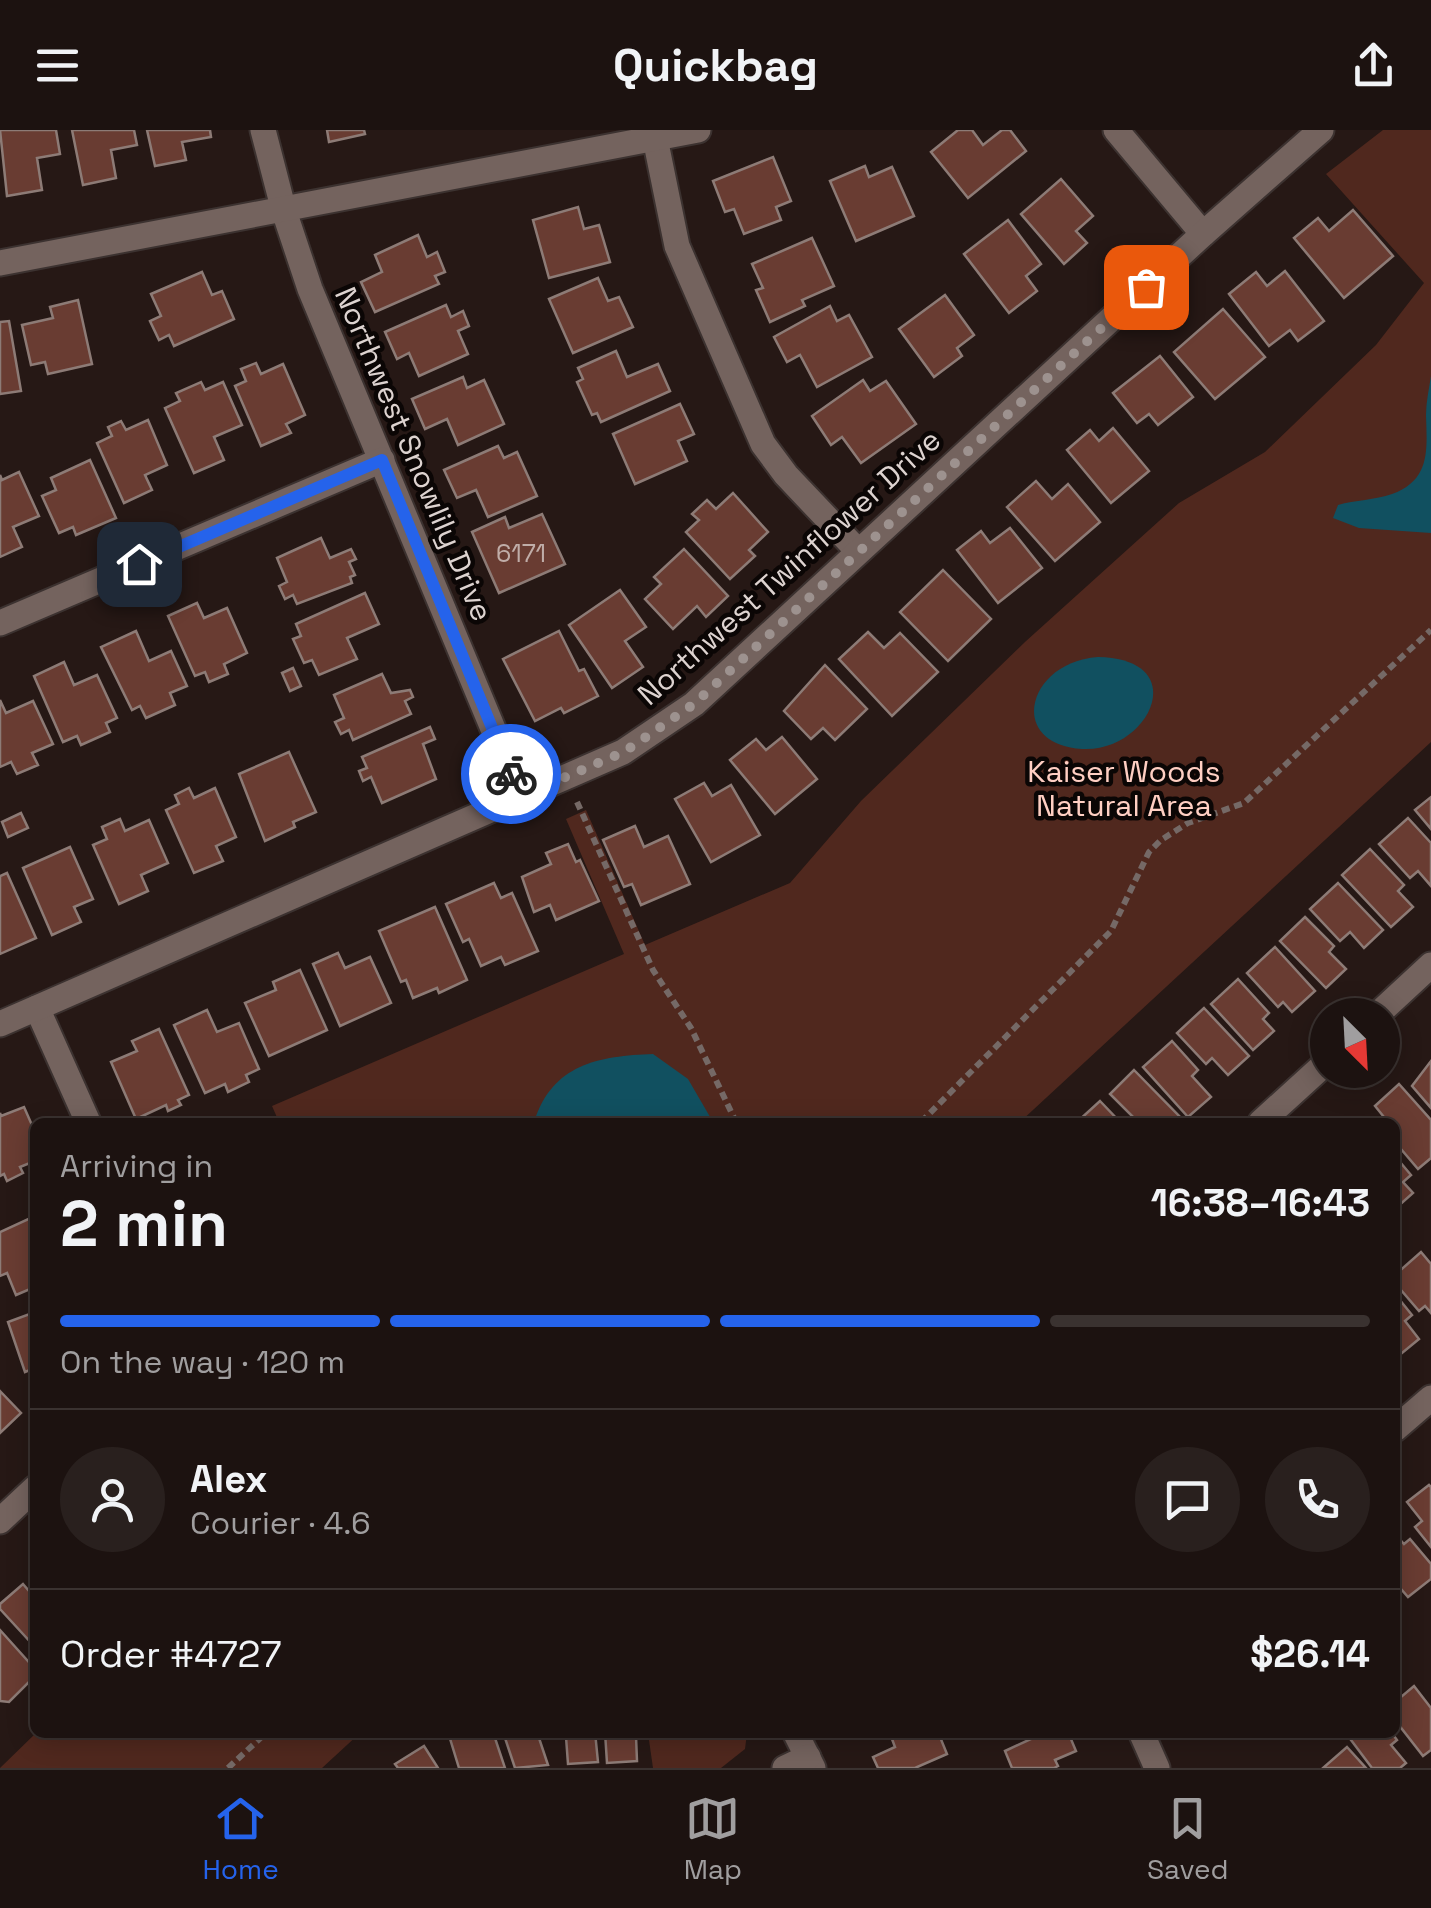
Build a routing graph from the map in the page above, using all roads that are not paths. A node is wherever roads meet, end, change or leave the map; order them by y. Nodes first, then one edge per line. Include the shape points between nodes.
1 (263, 130) edge
2 (698, 130) edge
3 (1116, 130) edge
4 (1321, 130) edge
5 (656, 138) junction
6 (284, 212) junction
7 (1203, 234) junction
8 (0, 263) edge
9 (382, 460) junction
10 (858, 551) junction
11 (0, 623) edge
12 (521, 796) junction
13 (1431, 965) edge
14 (1395, 998) edge
15 (37, 1008) junction
16 (0, 1024) edge
17 (1310, 1077) edge
18 (86, 1118) edge
19 (1265, 1118) edge
20 (1431, 1398) edge
21 (1400, 1424) edge
22 (30, 1493) edge
23 (0, 1520) edge
24 (797, 1738) edge
25 (1144, 1738) edge
26 (802, 1764) edge
27 (1157, 1768) edge

1 - 6 street, Northwest Snowlily Drive
2 - 5 street
3 - 7 street
4 - 7 street, Northwest Twinflower Drive
5 - 6 street
5 - 10 street via 677,246 762,444
6 - 8 street
6 - 9 street, Northwest Snowlily Drive
7 - 10 street, Northwest Twinflower Drive
9 - 11 street
9 - 12 street, Northwest Snowlily Drive
10 - 12 street, Northwest Twinflower Drive via 694,704 624,752
12 - 15 street, Northwest Twinflower Drive
13 - 14 street
15 - 16 street, Northwest Twinflower Drive
15 - 18 street
17 - 19 street
20 - 21 street
22 - 23 street
24 - 26 street
25 - 27 street

